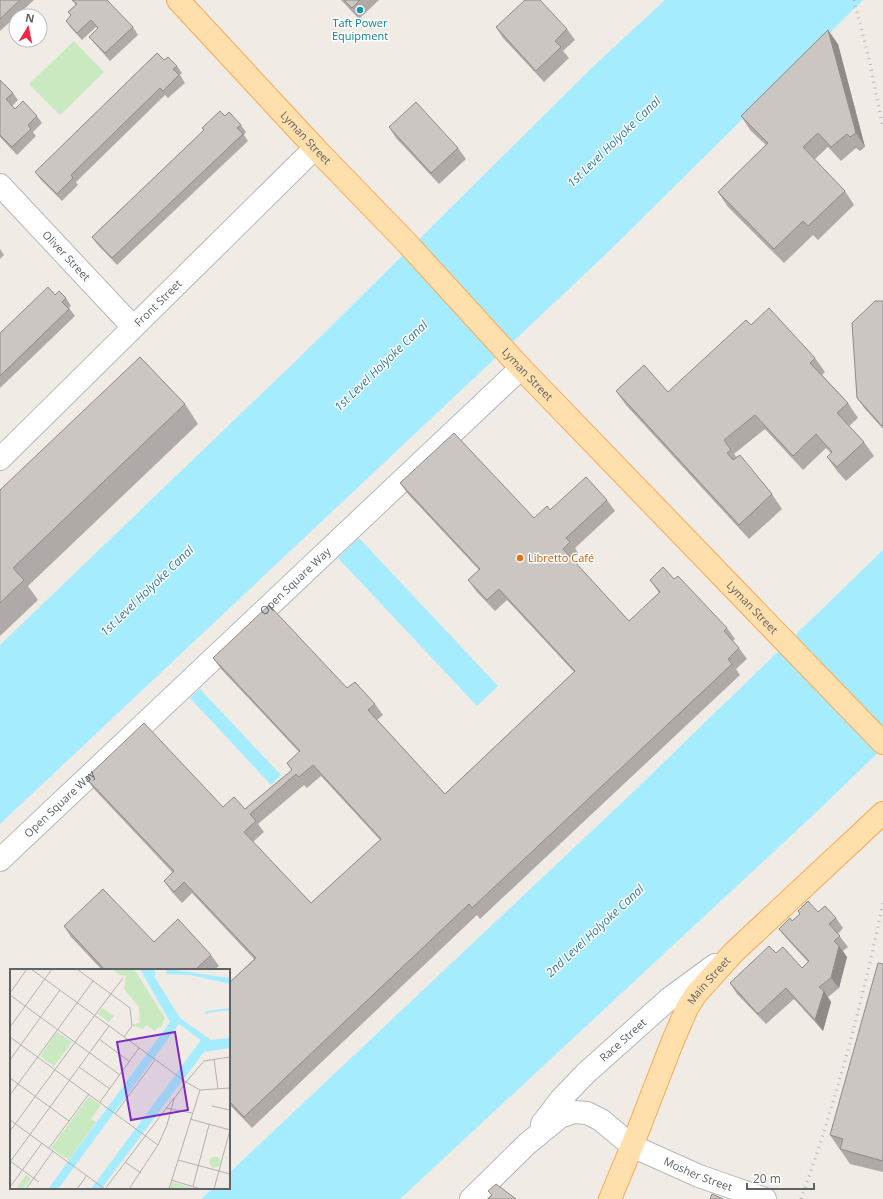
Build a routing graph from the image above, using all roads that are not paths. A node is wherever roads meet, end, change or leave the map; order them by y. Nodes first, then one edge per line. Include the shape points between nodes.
1 (178, 0) edge
2 (315, 148) junction
3 (0, 185) edge
4 (133, 327) junction
5 (515, 362) junction
6 (0, 459) edge
7 (883, 743) edge
8 (883, 813) edge
9 (0, 860) edge
10 (734, 952) junction
11 (527, 1144) junction
12 (632, 1146) junction
13 (471, 1199) edge
14 (610, 1199) edge
15 (765, 1199) edge

1 - 2 main road, Lyman Street
2 - 4 street, Front Street
2 - 5 main road, Lyman Street via 406,242
3 - 4 street, Oliver Street
4 - 6 street, Front Street
5 - 7 main road, Lyman Street
5 - 9 street, Open Square Way
8 - 10 main road, Main Street
10 - 11 street, Race Street via 670,998 586,1074 561,1099
10 - 12 main road, Main Street via 699,989 687,1008
11 - 12 street, Race Street via 560,1117 574,1112 587,1113 602,1120
11 - 13 street, Race Street
12 - 14 main road, Main Street
12 - 15 street, Mosher Street via 699,1176

